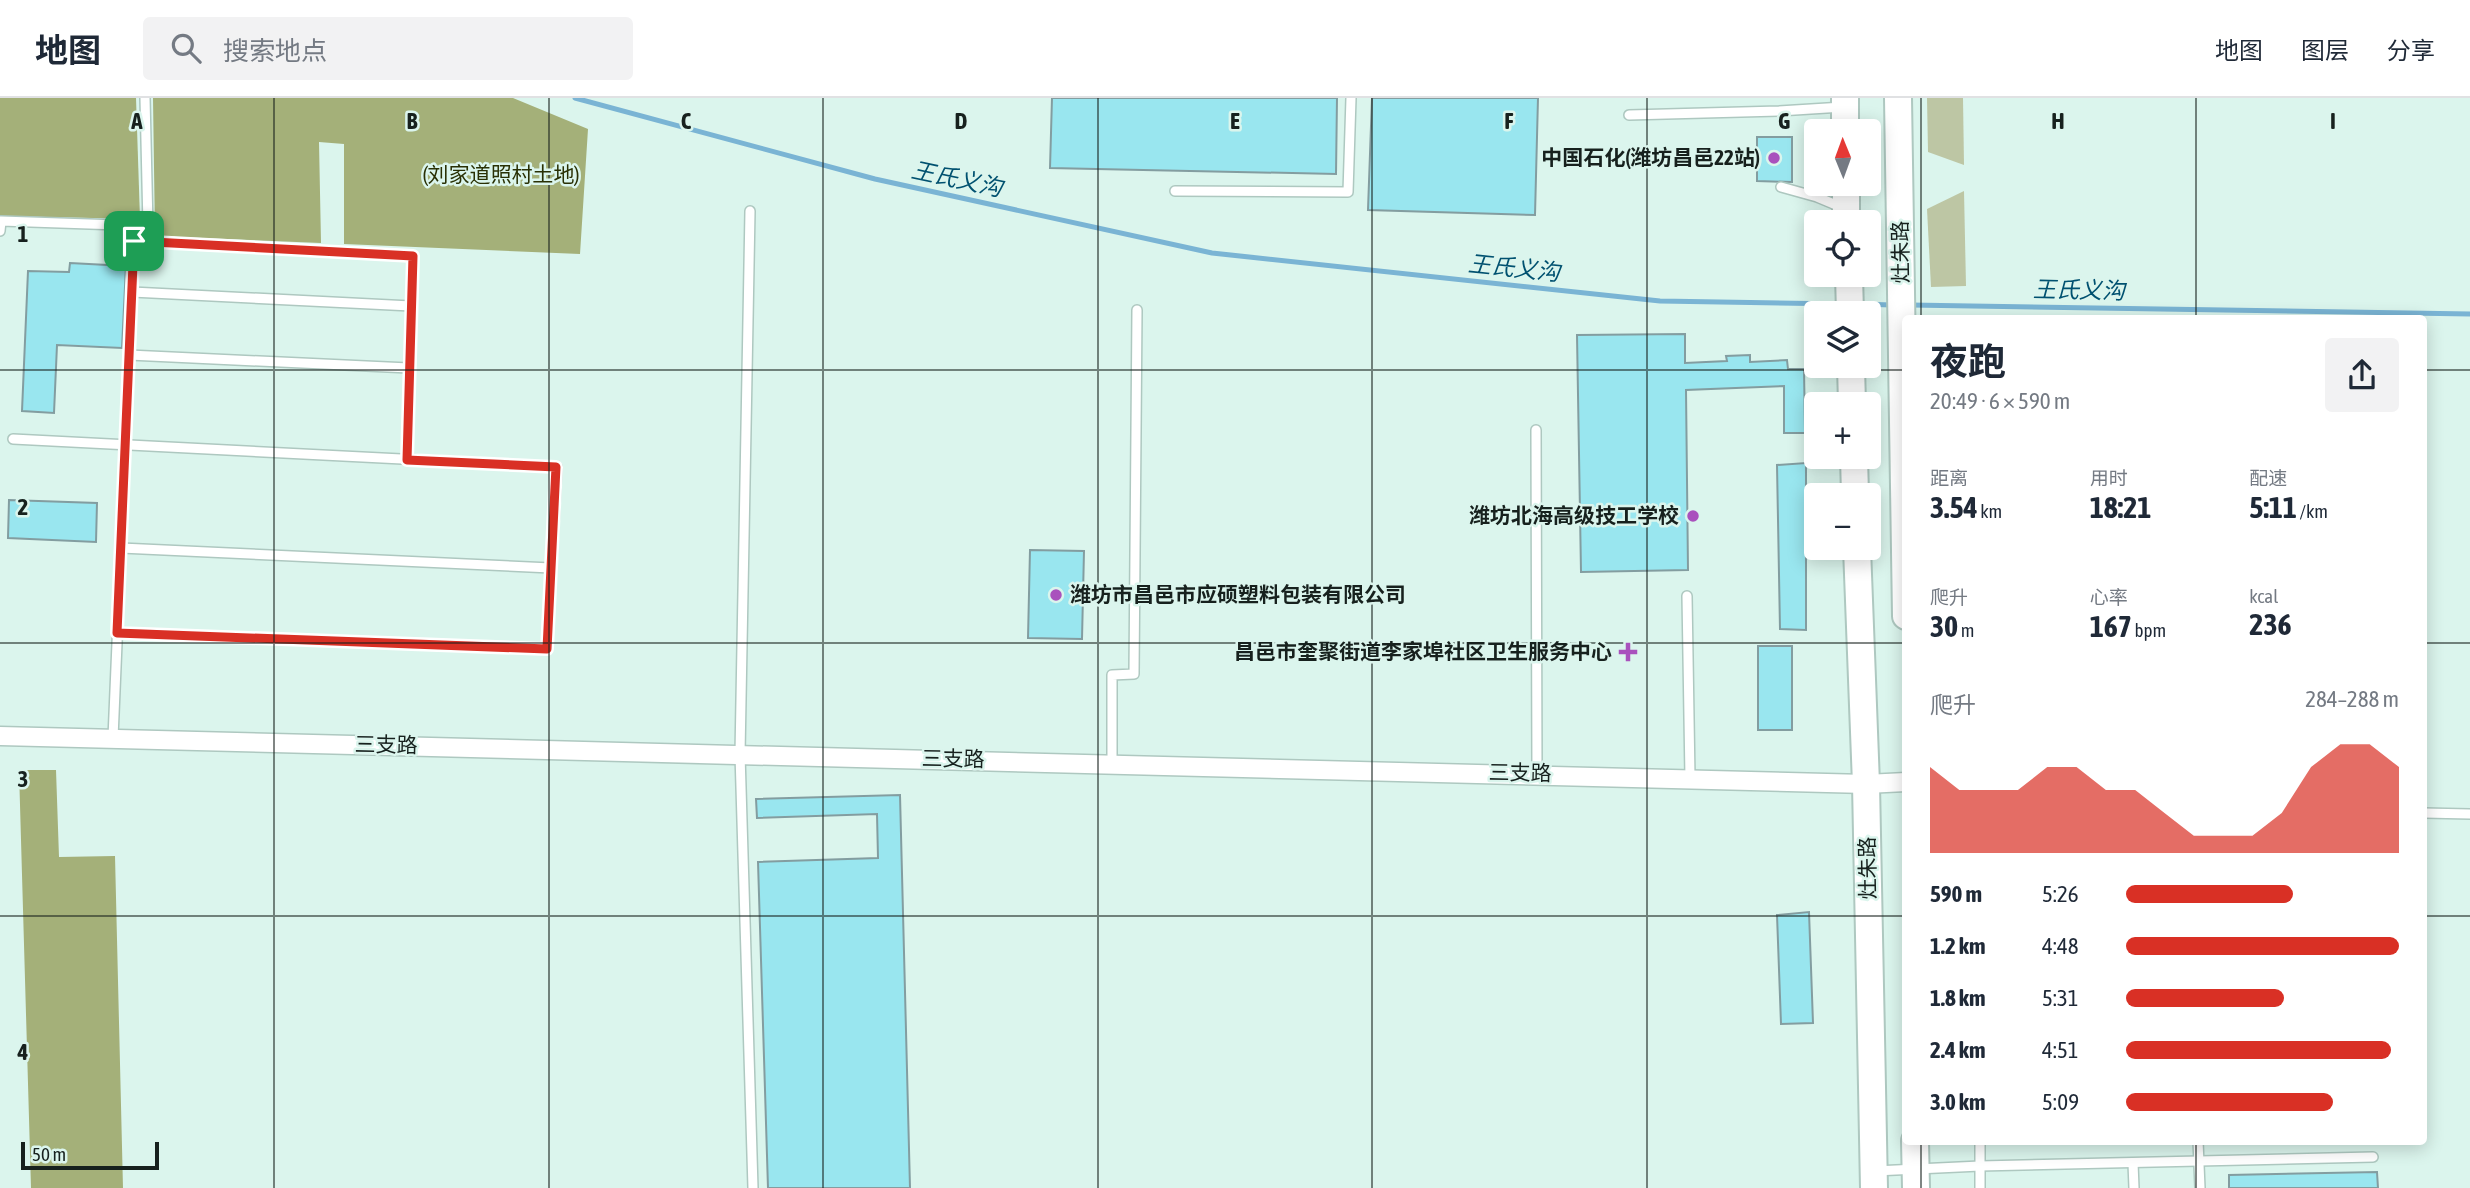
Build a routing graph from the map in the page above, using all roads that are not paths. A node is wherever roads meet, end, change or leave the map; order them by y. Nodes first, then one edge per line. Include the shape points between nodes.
1 (145, 98) edge
2 (1350, 98) edge
3 (1898, 98) edge
4 (1845, 112) edge
5 (1629, 115) dead end
6 (1781, 187) dead end
7 (1175, 191) dead end
8 (1846, 205) edge
9 (750, 211) dead end
10 (0, 230) edge
11 (132, 292) junction
12 (411, 306) junction
13 (1137, 310) dead end
14 (129, 355) junction
15 (1902, 362) edge
16 (409, 368) junction
17 (1536, 430) dead end
18 (13, 439) dead end
19 (125, 445) junction
20 (407, 460) junction
21 (121, 548) junction
22 (1857, 560) edge
23 (551, 569) junction
24 (1688, 596) dead end
25 (117, 633) junction
26 (0, 736) edge
27 (113, 738) junction
28 (740, 754) junction
29 (1112, 763) junction
30 (1537, 774) junction
31 (1690, 778) junction
32 (1902, 782) edge
33 (1866, 784) junction
34 (2427, 813) edge
35 (2470, 814) edge
36 (1915, 1145) edge
37 (1979, 1145) edge
38 (2198, 1145) edge
39 (2373, 1157) dead end
40 (2199, 1161) junction
41 (2133, 1163) junction
42 (1980, 1166) junction
43 (1916, 1179) edge
44 (1874, 1180) edge
45 (753, 1188) edge
46 (1980, 1188) edge
47 (2134, 1188) edge
48 (2200, 1188) edge

1 - 10 lane via 148,226 1,221
2 - 7 lane via 1348,192
3 - 15 main road, 灶朱路
4 - 5 lane
6 - 8 lane
9 - 28 lane
11 - 12 lane
11 - 12 lane via 134,241 413,256
11 - 14 lane
12 - 16 lane
13 - 29 lane via 1134,674 1112,675
14 - 16 lane
14 - 19 lane
16 - 20 lane
17 - 30 lane
18 - 19 lane
19 - 20 lane
19 - 21 lane
20 - 23 lane via 556,467
21 - 23 lane
21 - 25 lane
22 - 33 main road, 灶朱路
23 - 25 lane via 547,649
24 - 31 lane
25 - 27 lane
26 - 27 street, 三支路
27 - 28 street, 三支路
28 - 29 street, 三支路
28 - 45 lane
29 - 30 street, 三支路
30 - 31 street, 三支路
31 - 33 street, 三支路
32 - 33 street, 三支路
33 - 44 main road, 灶朱路
34 - 35 lane
36 - 43 main road
37 - 42 lane
38 - 40 lane
39 - 40 lane
40 - 41 lane
40 - 48 lane
41 - 42 lane
41 - 47 lane
42 - 43 lane
42 - 46 lane
43 - 44 lane

